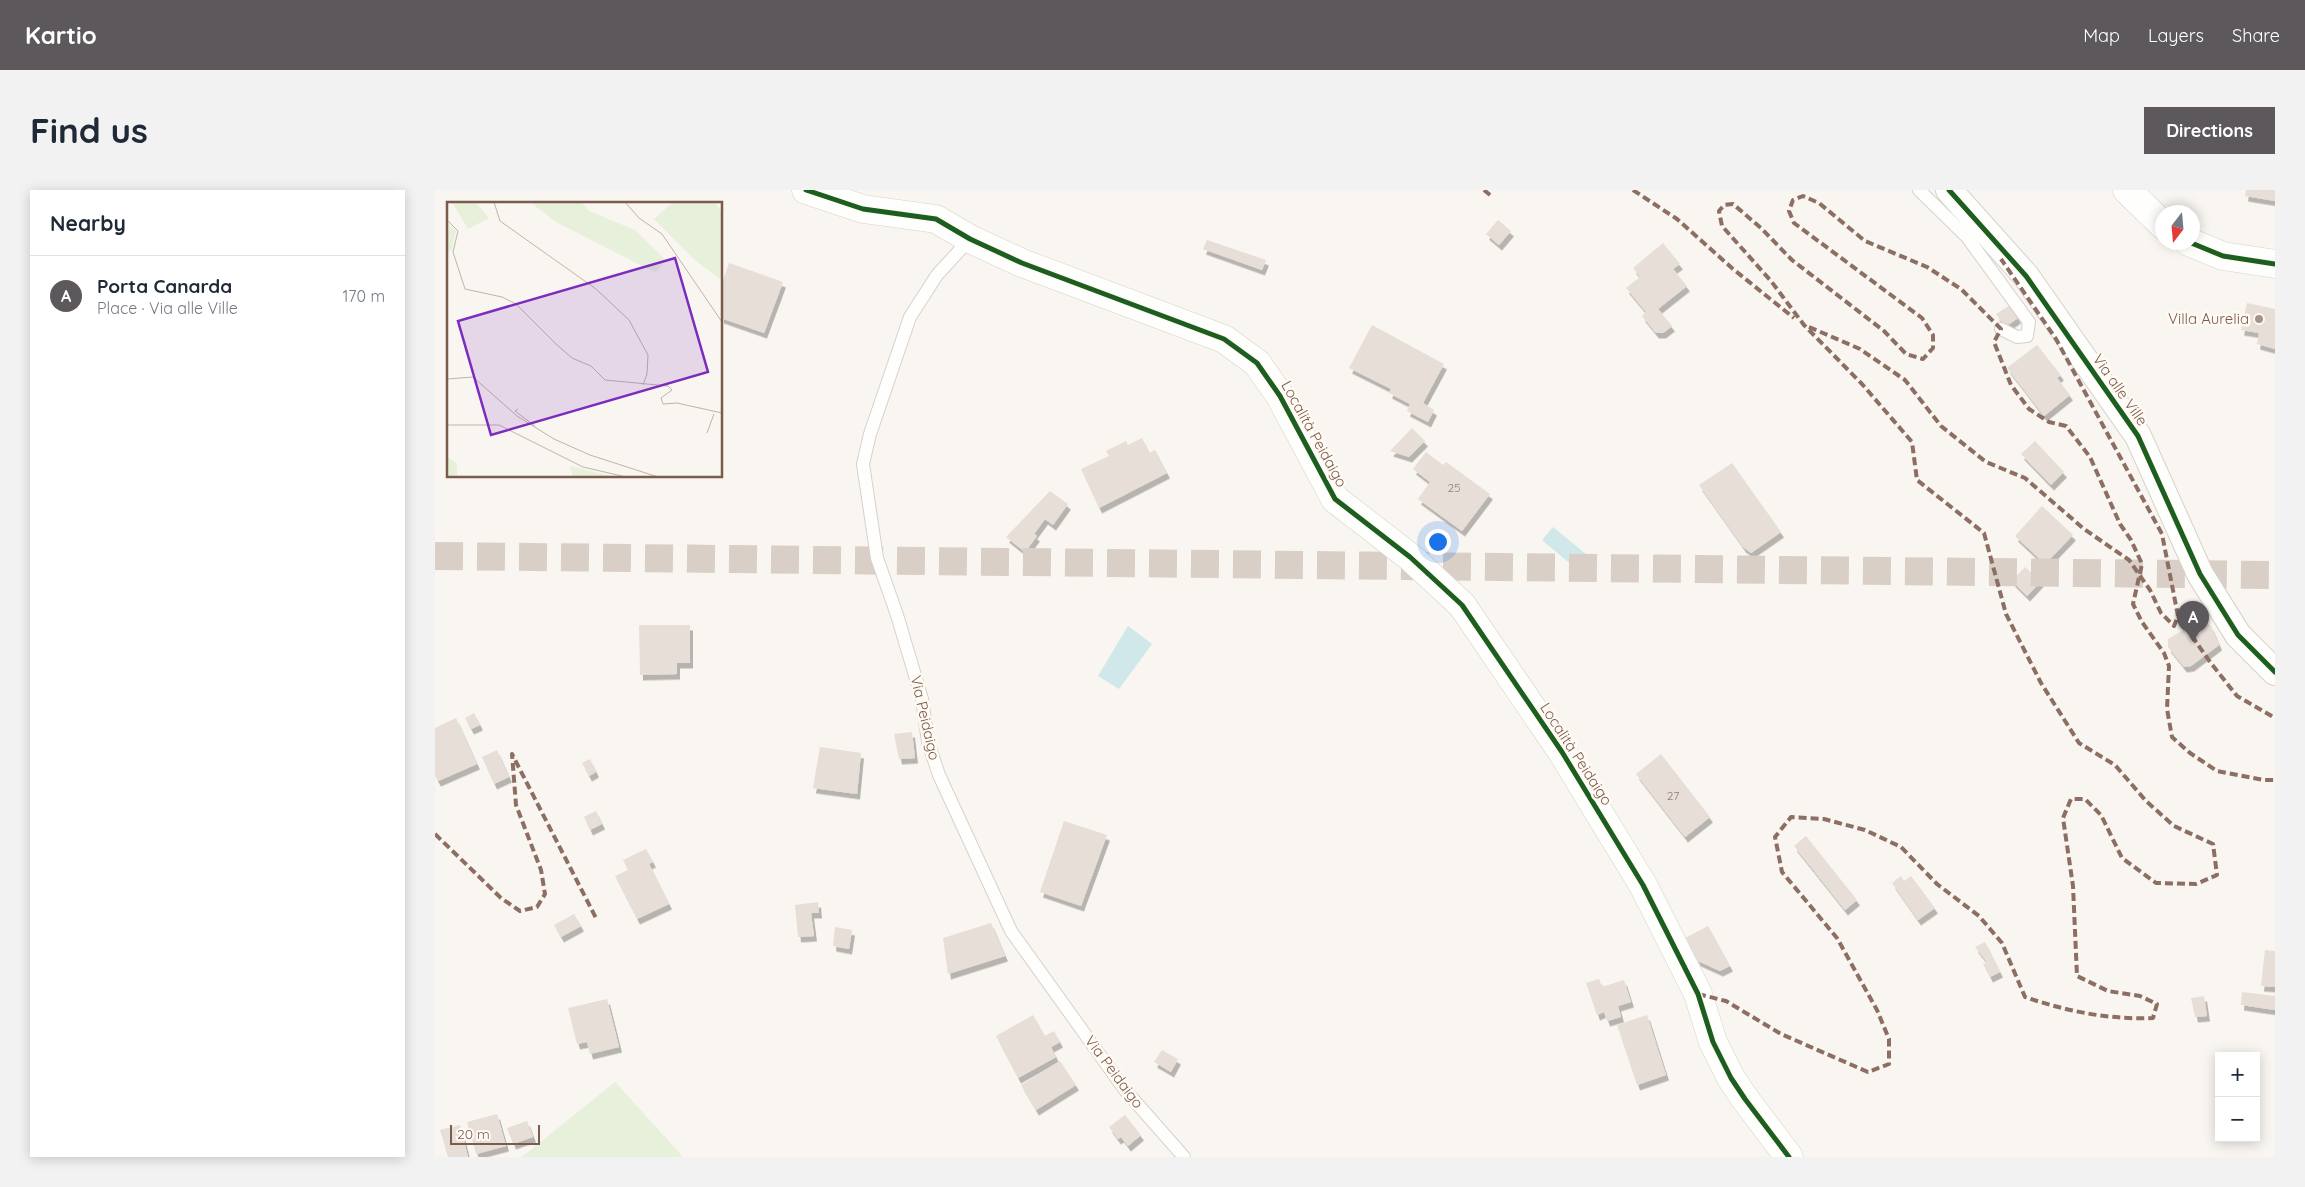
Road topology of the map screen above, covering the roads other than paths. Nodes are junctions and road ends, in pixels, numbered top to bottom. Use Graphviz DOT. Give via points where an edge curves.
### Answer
graph roads {
  1 [pos="806,190"];
  2 [pos="1919,190"];
  3 [pos="1949,190"];
  4 [pos="2127,190"];
  5 [pos="2155,218"];
  6 [pos="970,239"];
  7 [pos="2200,247"];
  8 [pos="2275,264"];
  9 [pos="2001,329"];
  10 [pos="2275,672"];
  11 [pos="1183,1157"];
  12 [pos="1789,1157"];
  1 -- 6 [label="street, Località Peidaigo" via="863,209 937,219"];
  2 -- 9 [label="lane" via="1967,237 2029,322 2027,336 2017,337"];
  3 -- 10 [label="street, Via alle Ville" via="2026,276 2138,436 2200,574 2238,635"];
  4 -- 5 [label="street"];
  6 -- 11 [label="lane, Via Peidaigo" via="937,275 910,317 870,434 863,464 877,558 922,699 928,742 939,775 1011,931 1125,1090"];
  6 -- 12 [label="street, Località Peidaigo" via="1078,286 1224,339 1257,363 1280,396 1335,499 1410,557 1462,605 1556,744 1643,884 1698,994 1713,1042 1731,1078"];
  7 -- 8 [label="street" via="2223,256"];
}
